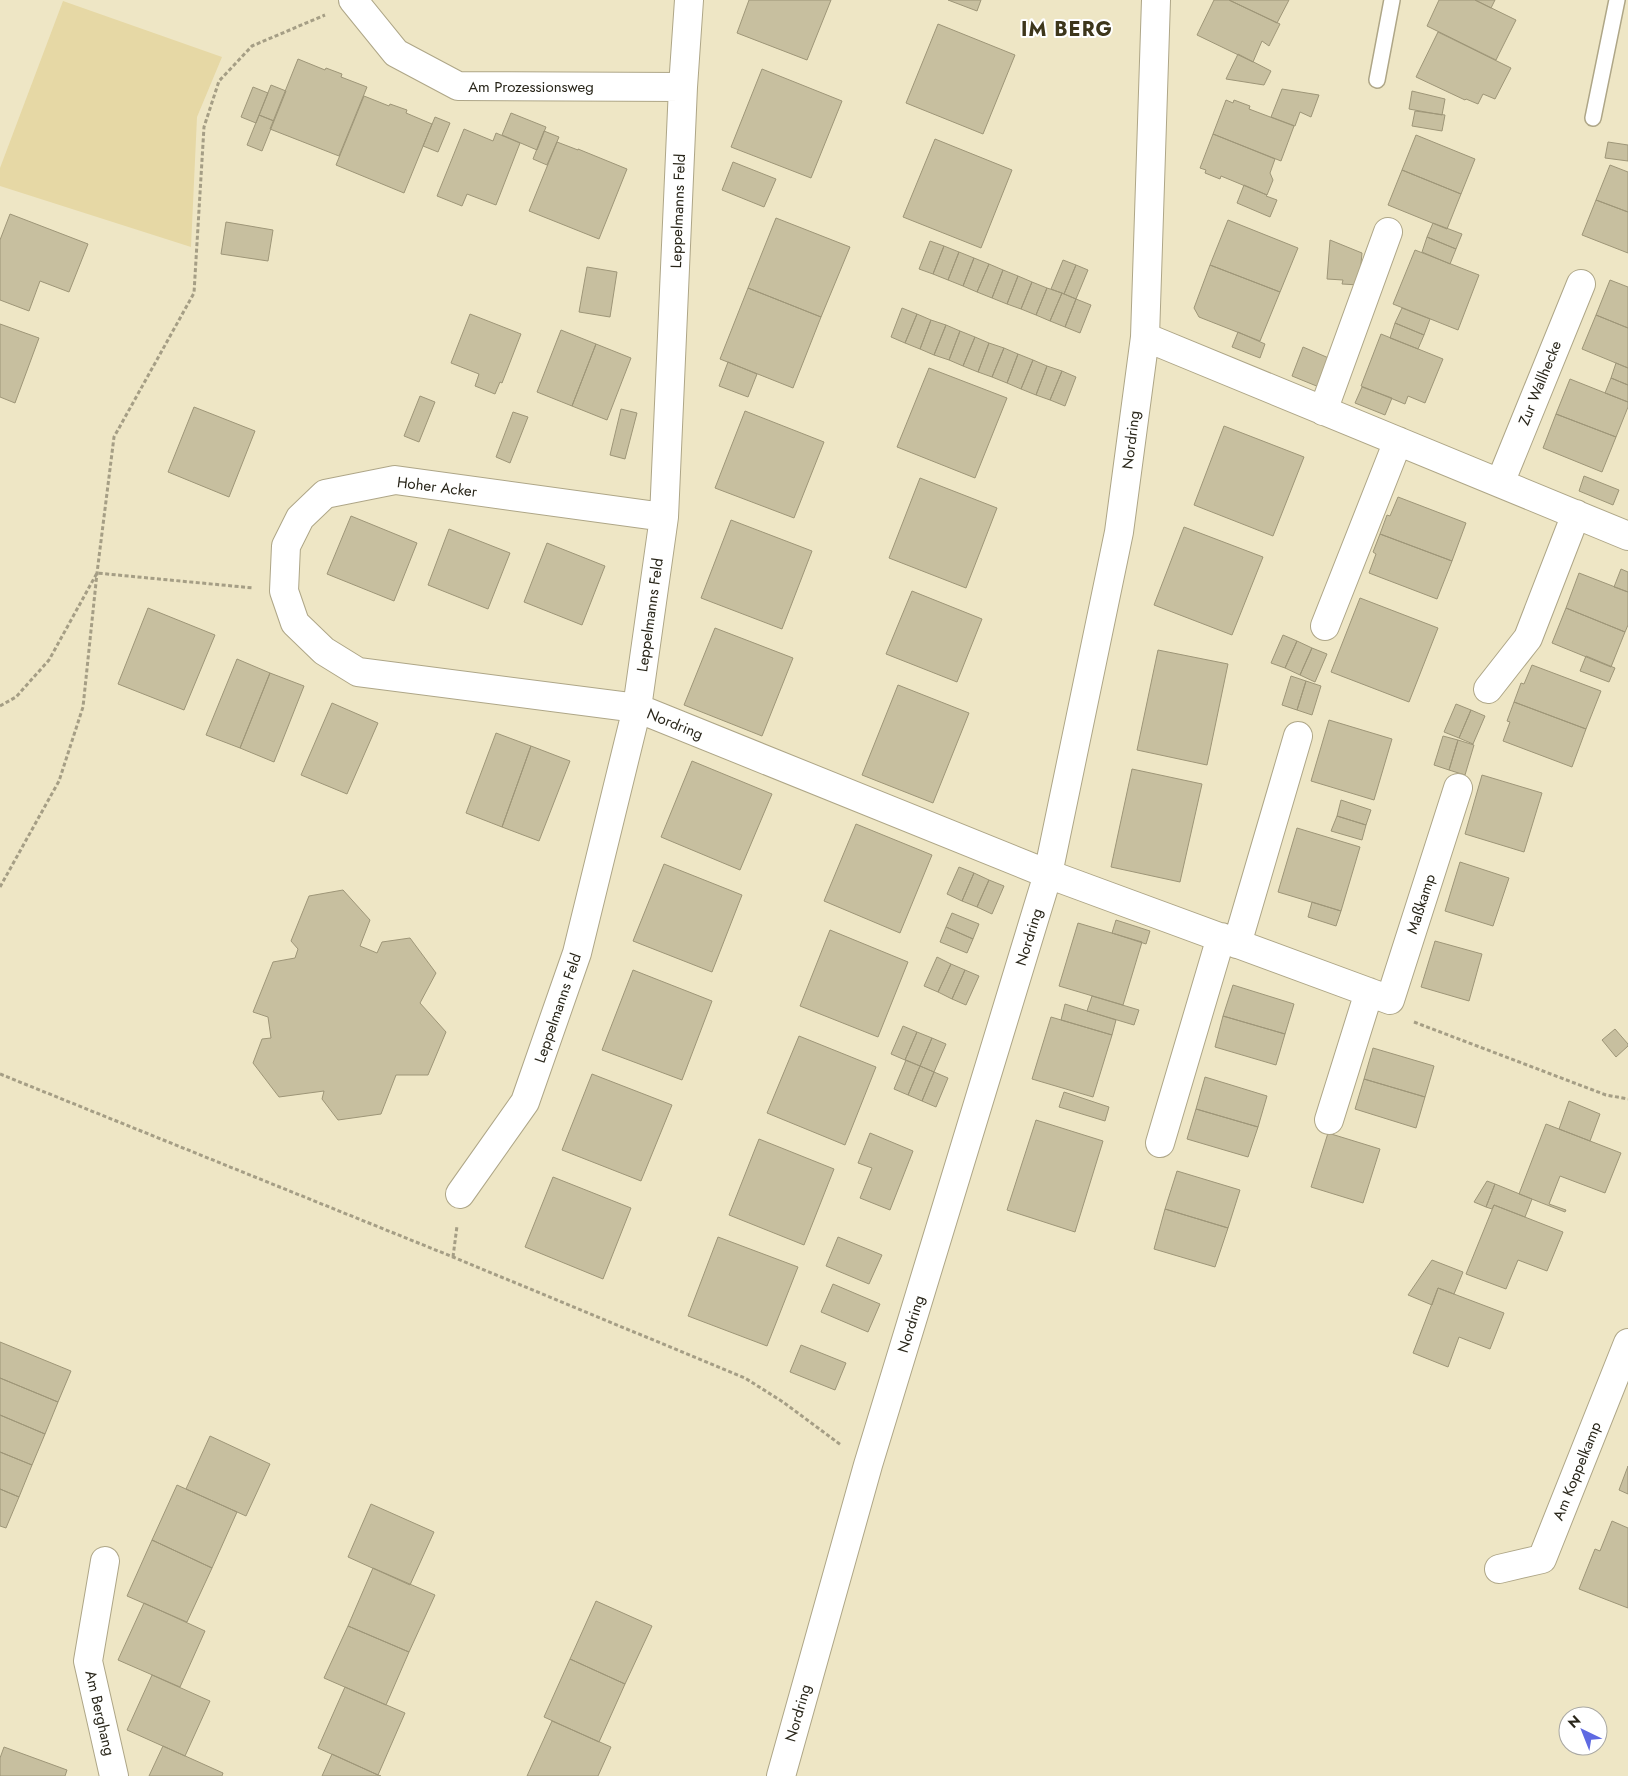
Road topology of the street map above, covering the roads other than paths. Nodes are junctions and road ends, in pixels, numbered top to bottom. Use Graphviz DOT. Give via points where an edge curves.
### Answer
graph roads {
  1 [pos="689,0"];
  2 [pos="1156,0"];
  3 [pos="1392,0"];
  4 [pos="1616,0"];
  5 [pos="353,1"];
  6 [pos="1377,80"];
  7 [pos="683,87"];
  8 [pos="1593,118"];
  9 [pos="1388,232"];
  10 [pos="1581,284"];
  11 [pos="1145,337"];
  12 [pos="1323,411"];
  13 [pos="1398,442"];
  14 [pos="1500,483"];
  15 [pos="1576,514"];
  16 [pos="664,517"];
  17 [pos="1628,536"];
  18 [pos="1325,626"];
  19 [pos="1488,690"];
  20 [pos="637,708"];
  21 [pos="1298,736"];
  22 [pos="1458,788"];
  23 [pos="1048,874"];
  24 [pos="1229,940"];
  25 [pos="1380,996"];
  26 [pos="1329,1120"];
  27 [pos="1160,1143"];
  28 [pos="460,1194"];
  29 [pos="1628,1343"];
  30 [pos="105,1561"];
  31 [pos="1499,1569"];
  32 [pos="114,1776"];
  33 [pos="781,1776"];
  1 -- 7 [label="street, Leppelmanns Feld"];
  2 -- 11 [label="street, Nordring"];
  3 -- 6 [label="lane"];
  4 -- 8 [label="lane"];
  5 -- 7 [label="street, Am Prozessionsweg" via="396,53 458,86"];
  7 -- 16 [label="street, Leppelmanns Feld"];
  9 -- 12 [label="street"];
  10 -- 14 [label="street, Zur Wallhecke"];
  11 -- 12 [label="street"];
  11 -- 23 [label="street, Nordring" via="1119,532"];
  12 -- 13 [label="street"];
  13 -- 14 [label="street"];
  13 -- 18 [label="street"];
  14 -- 15 [label="street"];
  15 -- 17 [label="street"];
  15 -- 19 [label="street" via="1528,638"];
  16 -- 20 [label="street, Leppelmanns Feld"];
  16 -- 20 [label="street, Hoher Acker" via="395,480 326,494 300,518 286,546 284,591 295,623 324,651 358,672"];
  20 -- 23 [label="street, Nordring"];
  20 -- 28 [label="street, Leppelmanns Feld" via="577,953 525,1102"];
  21 -- 24 [label="street"];
  22 -- 25 [label="street, Maßkamp"];
  23 -- 24 [label="street"];
  23 -- 33 [label="street, Nordring" via="868,1465"];
  24 -- 25 [label="street"];
  24 -- 27 [label="street"];
  25 -- 26 [label="street, Maßkamp"];
  29 -- 31 [label="street, Am Koppelkamp" via="1542,1559"];
  30 -- 32 [label="street, Am Berghang" via="88,1661"];
}
